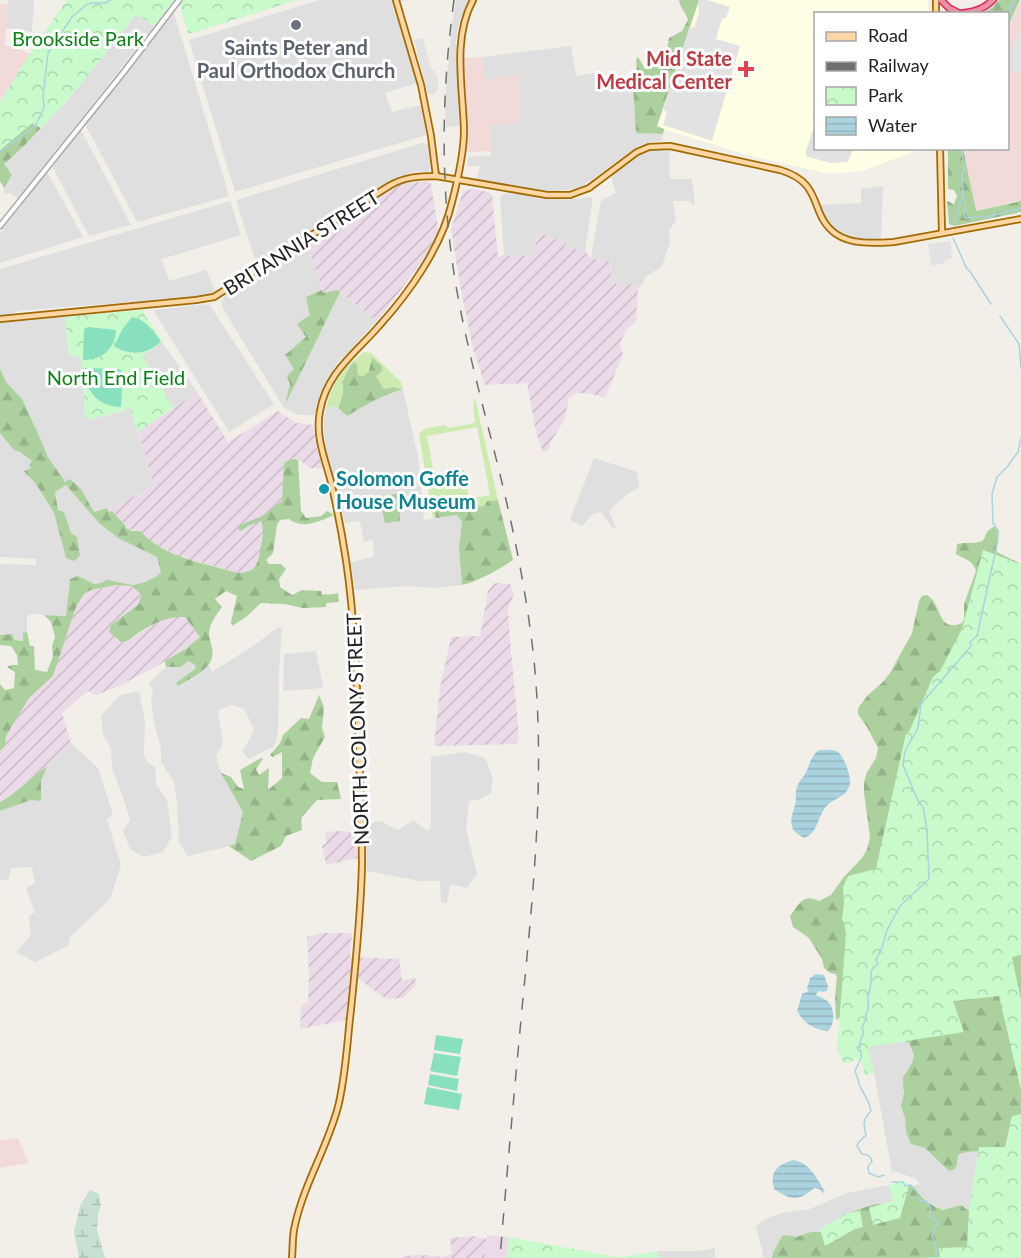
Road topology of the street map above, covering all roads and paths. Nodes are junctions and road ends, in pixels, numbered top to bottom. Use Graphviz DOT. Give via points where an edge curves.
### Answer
graph roads {
  1 [pos="179,0"];
  2 [pos="396,0"];
  3 [pos="473,0"];
  4 [pos="941,0"];
  5 [pos="993,0"];
  6 [pos="958,12"];
  7 [pos="967,12"];
  8 [pos="940,150"];
  9 [pos="436,176"];
  10 [pos="457,180"];
  11 [pos="1021,219"];
  12 [pos="0,226"];
  13 [pos="942,233"];
  14 [pos="0,319"];
  15 [pos="292,1258"];
  1 -- 12 [label="street"];
  2 -- 9 [label="main road" via="421,85"];
  3 -- 10 [label="main road, NORTH COLONY STREET" via="460,40 463,137"];
  4 -- 6 [label="highway"];
  5 -- 7 [label="highway" via="979,10"];
  8 -- 13 [label="main road"];
  9 -- 10 [label="main road, BRITANNIA STREET"];
  9 -- 14 [label="main road, BRITANNIA STREET" via="409,177 396,182 214,297"];
  10 -- 13 [label="main road, BRITANNIA STREET" via="547,195 570,195 589,188 643,149 670,146 800,178 827,225 848,239 885,242"];
  10 -- 15 [label="main road, NORTH COLONY STREET" via="451,208 428,260 394,308 336,372 320,411 320,444 343,538 352,613 362,874 341,1093 294,1227"];
  11 -- 13 [label="main road, BRITANNIA STREET"];
}
